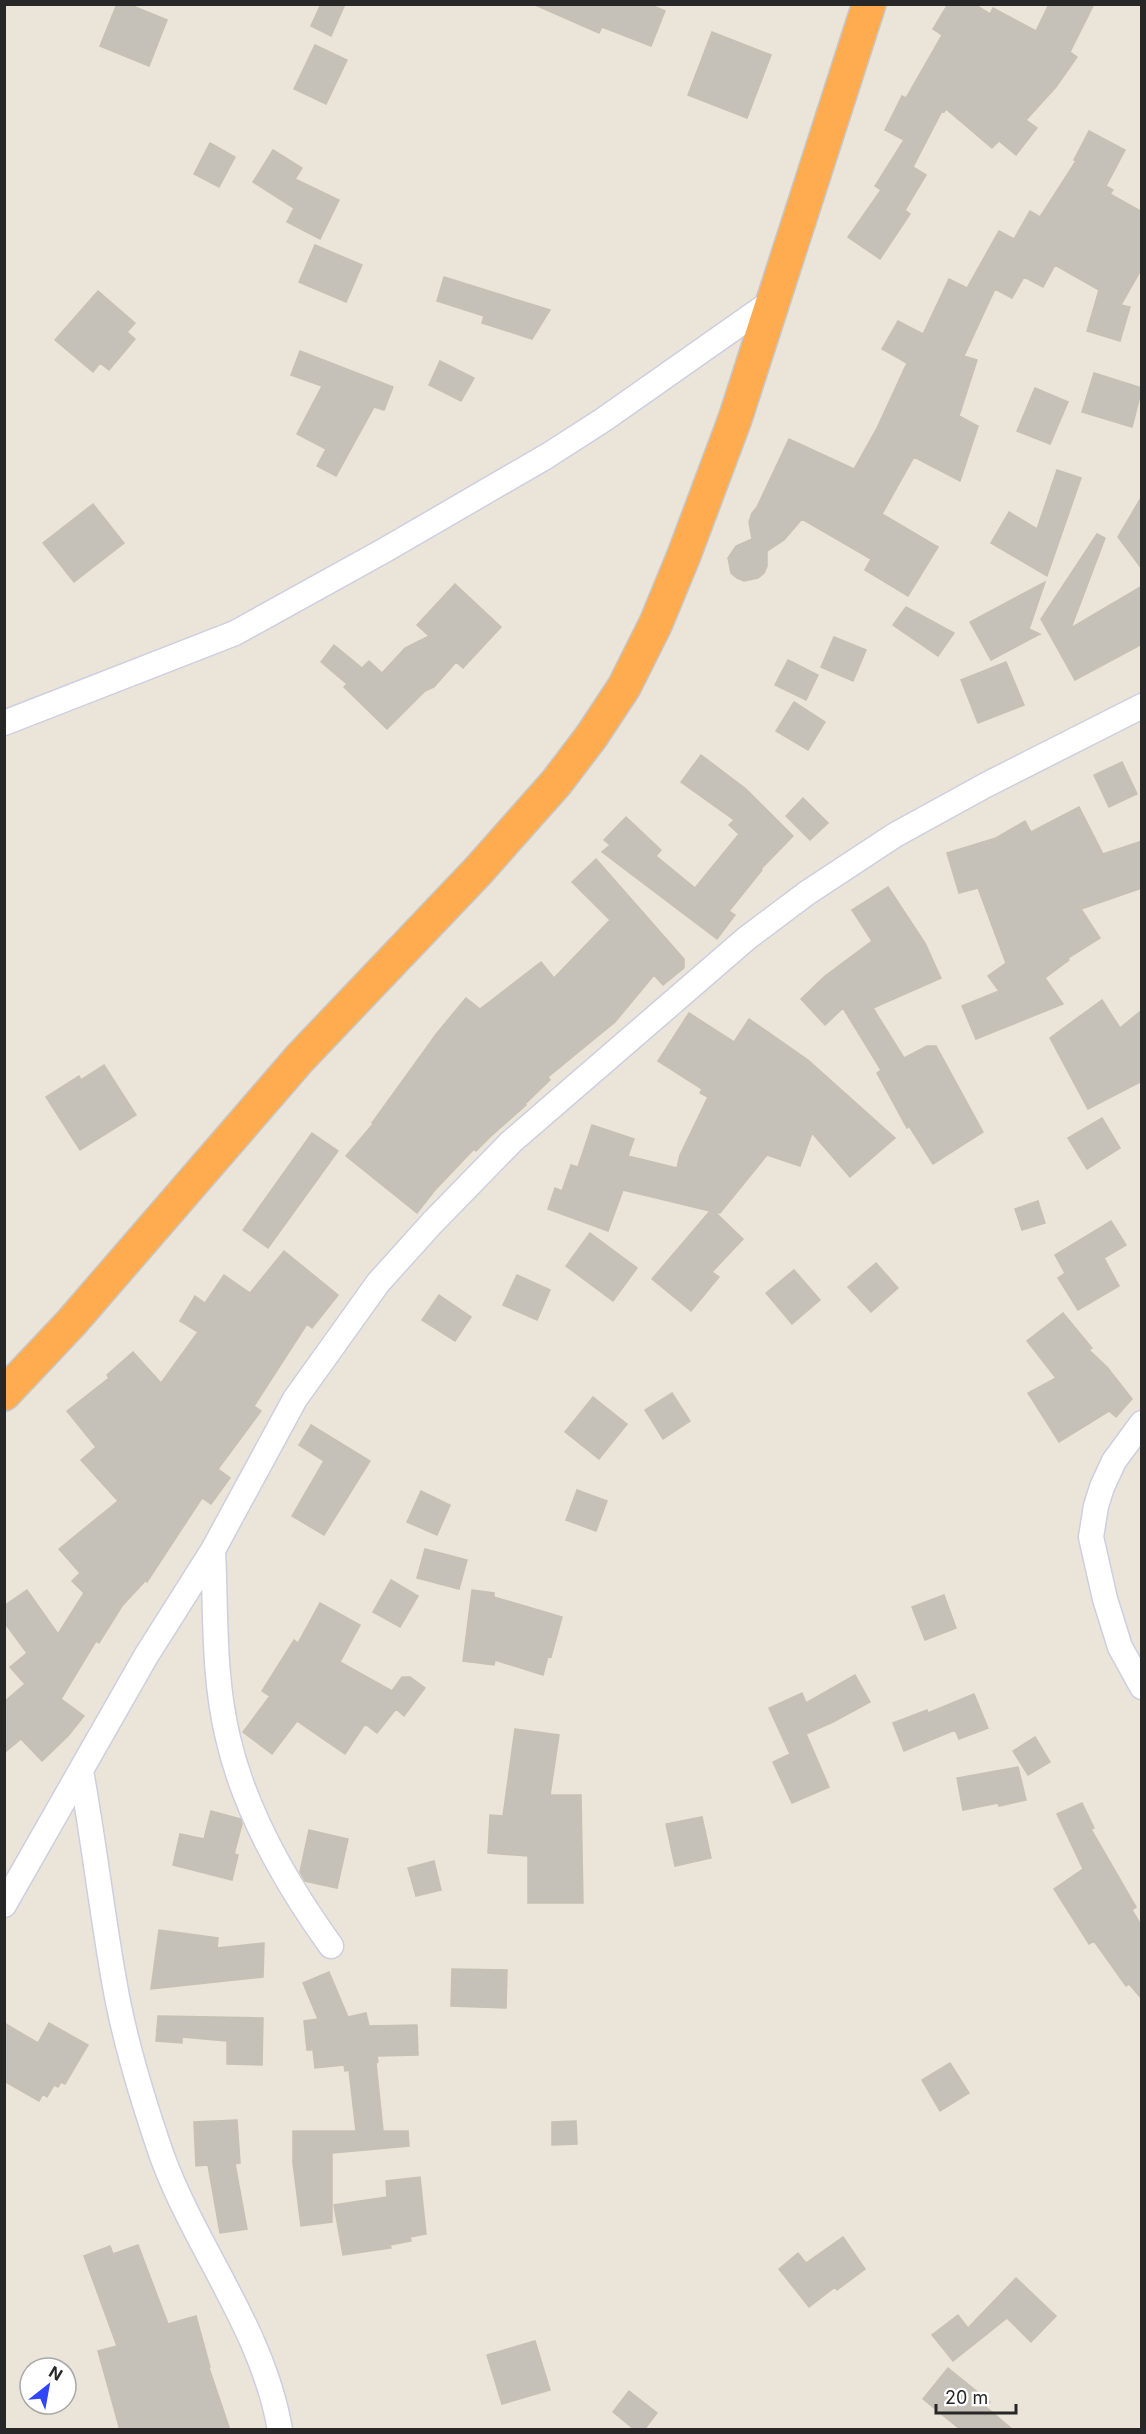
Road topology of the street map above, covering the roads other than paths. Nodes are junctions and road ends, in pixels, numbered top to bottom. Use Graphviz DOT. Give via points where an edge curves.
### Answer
graph roads {
  1 [pos="869,4"];
  2 [pos="771,302"];
  3 [pos="1142,706"];
  4 [pos="4,723"];
  5 [pos="4,1394"];
  6 [pos="1142,1423"];
  7 [pos="213,1550"];
  8 [pos="1142,1687"];
  9 [pos="81,1771"];
  10 [pos="4,1905"];
  11 [pos="331,1946"];
  12 [pos="280,2430"];
  1 -- 2 [label="highway"];
  2 -- 4 [label="street" via="547,456 244,628"];
  2 -- 5 [label="highway" via="735,419 656,623 624,687 591,737 494,854 300,1058 71,1323"];
  3 -- 7 [label="street" via="986,785 895,836 807,893 747,938 511,1142 378,1283 329,1349 295,1399"];
  6 -- 8 [label="street" via="1114,1461 1102,1487 1091,1537 1120,1647"];
  7 -- 9 [label="street" via="146,1656"];
  7 -- 11 [label="street" via="219,1681 228,1737 269,1848 300,1903"];
  9 -- 10 [label="street"];
  9 -- 12 [label="street" via="115,1987 131,2058 172,2181 247,2328 270,2386"];
}
